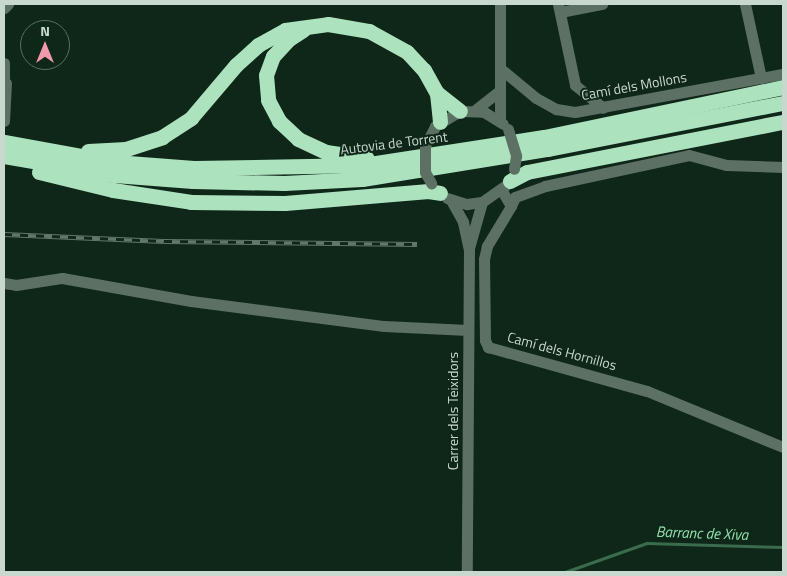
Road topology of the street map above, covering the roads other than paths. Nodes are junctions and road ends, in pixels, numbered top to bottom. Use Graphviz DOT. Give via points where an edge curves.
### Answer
graph roads {
  1 [pos="8,4"];
  2 [pos="500,4"];
  3 [pos="602,4"];
  4 [pos="745,4"];
  5 [pos="4,8"];
  6 [pos="559,8"];
  7 [pos="310,26"];
  8 [pos="4,63"];
  9 [pos="502,69"];
  10 [pos="783,74"];
  11 [pos="761,78"];
  12 [pos="5,83"];
  13 [pos="783,87"];
  14 [pos="437,92"];
  15 [pos="498,92"];
  16 [pos="783,103"];
  17 [pos="680,107"];
  18 [pos="603,108"];
  19 [pos="467,111"];
  20 [pos="4,118"];
  21 [pos="500,120"];
  22 [pos="440,122"];
  23 [pos="783,122"];
  24 [pos="4,132"];
  25 [pos="4,142"];
  26 [pos="4,156"];
  27 [pos="4,164"];
  28 [pos="783,167"];
  29 [pos="509,180"];
  30 [pos="441,192"];
  31 [pos="482,202"];
  32 [pos="511,206"];
  33 [pos="469,250"];
  34 [pos="4,282"];
  35 [pos="468,330"];
  36 [pos="783,447"];
  37 [pos="467,572"];
  1 -- 5 [label="street"];
  2 -- 9 [label="street"];
  3 -- 6 [label="street"];
  4 -- 11 [label="street"];
  6 -- 18 [label="street" via="575,85"];
  7 -- 14 [label="highway" via="344,25 383,37 415,60"];
  7 -- 17 [label="highway" via="289,39 273,56 266,75 268,100 279,121 298,139 326,152 363,158 437,149"];
  7 -- 24 [label="highway" via="285,30 258,45 191,118 162,138 126,149 89,151"];
  8 -- 12 [label="street"];
  9 -- 15 [label="street"];
  9 -- 18 [label="street, Camí dels Mollons" via="536,98 556,109 575,112"];
  10 -- 11 [label="street, Camí dels Mollons"];
  11 -- 18 [label="street, Camí dels Mollons"];
  12 -- 20 [label="street"];
  13 -- 17 [label="highway, Autovia de Torrent"];
  14 -- 19 [label="highway"];
  14 -- 22 [label="highway"];
  15 -- 19 [label="street"];
  15 -- 21 [label="street"];
  16 -- 26 [label="highway" via="548,149 362,179 284,183 193,181 114,175"];
  17 -- 25 [label="highway, Autovia de Torrent" via="525,140 363,166 194,168 115,162"];
  19 -- 21 [label="street"];
  19 -- 22 [label="street"];
  21 -- 29 [label="street, bridge" via="508,129 516,156"];
  22 -- 30 [label="street, bridge" via="425,146 425,172"];
  23 -- 29 [label="highway" via="527,172"];
  27 -- 30 [label="highway" via="113,190 191,202 285,203"];
  28 -- 32 [label="street" via="727,165 690,155 545,186 515,198"];
  29 -- 31 [label="street"];
  29 -- 32 [label="street"];
  30 -- 31 [label="street" via="467,204"];
  30 -- 33 [label="street, Carrer dels Teixidors" via="463,222"];
  31 -- 33 [label="street, Carrer dels Teixidors"];
  32 -- 36 [label="street, Camí dels Hornillos" via="487,246 484,259 485,340 488,347 647,391"];
  33 -- 35 [label="street, Carrer dels Teixidors"];
  34 -- 35 [label="street" via="16,285 62,278 147,294 365,324"];
  35 -- 37 [label="street, Carrer dels Teixidors"];
}
